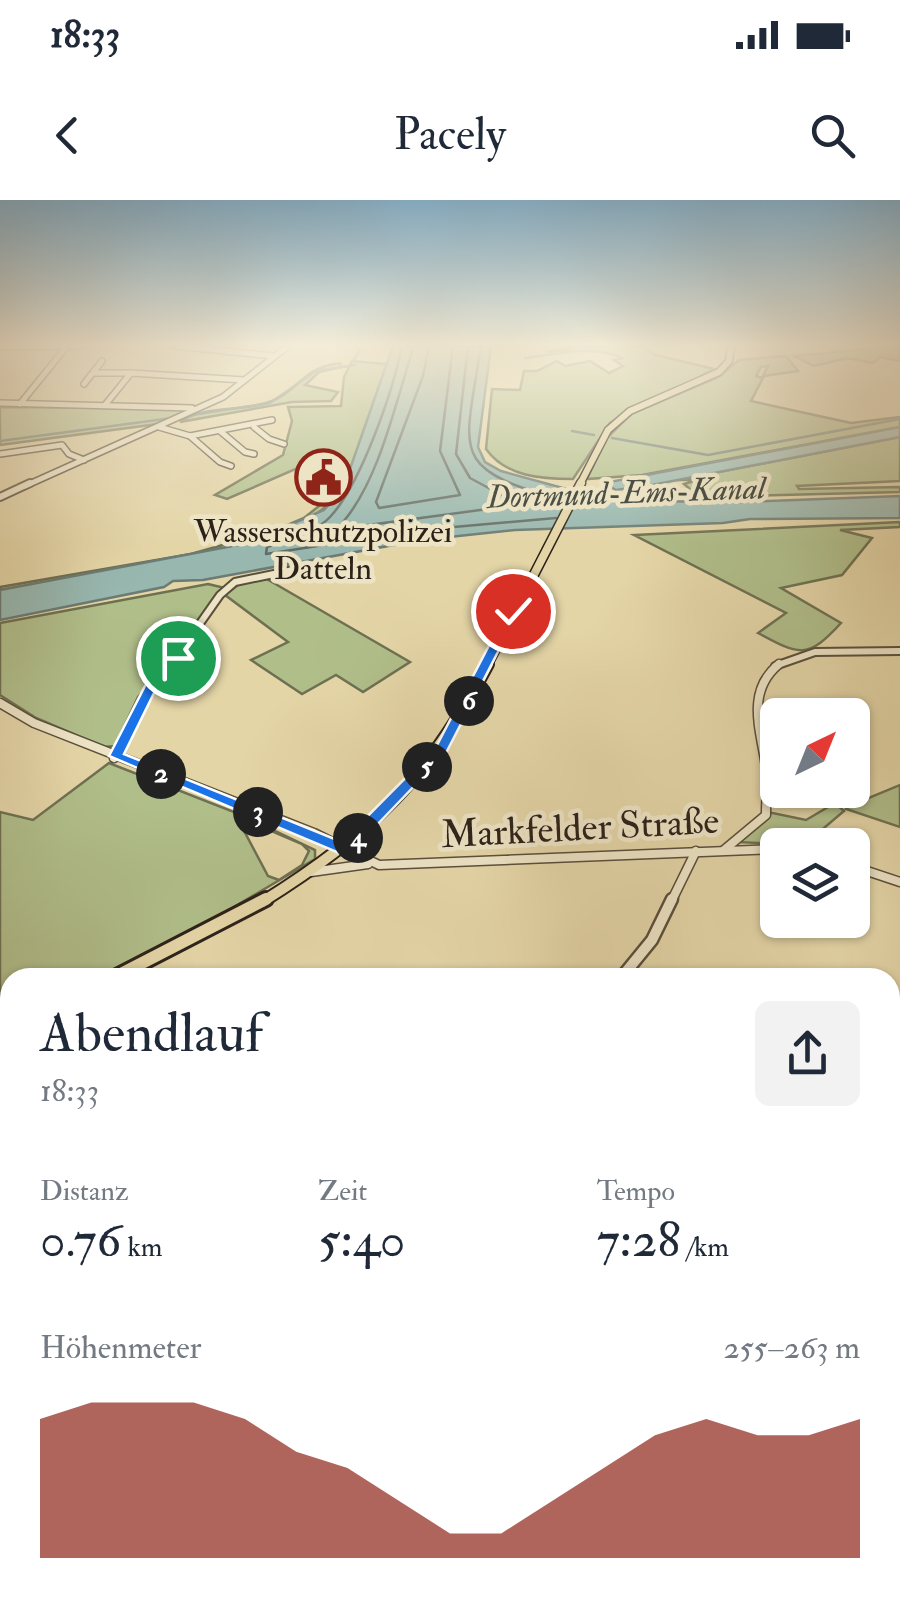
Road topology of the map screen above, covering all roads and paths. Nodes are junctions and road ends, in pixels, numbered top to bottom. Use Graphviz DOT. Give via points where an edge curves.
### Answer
graph roads {
  1 [pos="187,412"];
  2 [pos="632,412"];
  3 [pos="272,420"];
  4 [pos="158,427"];
  5 [pos="254,427"];
  6 [pos="220,431"];
  7 [pos="190,436"];
  8 [pos="284,444"];
  9 [pos="0,454"];
  10 [pos="254,454"];
  11 [pos="84,460"];
  12 [pos="231,466"];
  13 [pos="0,488"];
  14 [pos="11,492"];
  15 [pos="0,497"];
  16 [pos="302,568"];
  17 [pos="900,652"];
  18 [pos="0,703"];
  19 [pos="114,758"];
  20 [pos="344,849"];
  21 [pos="760,849"];
  22 [pos="724,850"];
  23 [pos="696,852"];
  24 [pos="379,865"];
  25 [pos="311,872"];
  26 [pos="870,872"];
  27 [pos="900,882"];
  28 [pos="133,968"];
  29 [pos="629,968"];
  1 -- 4 [label="street"];
  2 -- 20 [label="main road" via="608,430 589,462 442,750"];
  3 -- 5 [label="street"];
  4 -- 7 [label="street"];
  4 -- 11 [label="street"];
  5 -- 6 [label="street"];
  5 -- 8 [label="street"];
  6 -- 7 [label="street"];
  6 -- 10 [label="street"];
  7 -- 12 [label="street"];
  9 -- 11 [label="street" via="62,445"];
  11 -- 14 [label="street"];
  13 -- 14 [label="street"];
  14 -- 15 [label="street"];
  16 -- 19 [label="street" via="236,582 220,596 151,686"];
  17 -- 22 [label="street" via="798,653 782,661 756,702 768,778 766,815"];
  18 -- 19 [label="street, Markfelder Straße"];
  19 -- 20 [label="street, Markfelder Straße"];
  20 -- 24 [label="street, Markfelder Straße"];
  20 -- 25 [label="main road"];
  21 -- 22 [label="street, Markfelder Straße"];
  22 -- 23 [label="street, Markfelder Straße"];
  23 -- 24 [label="street, Markfelder Straße"];
  23 -- 29 [label="street" via="652,940"];
  24 -- 25 [label="street"];
  25 -- 28 [label="main road"];
  26 -- 27 [label="street"];
}
